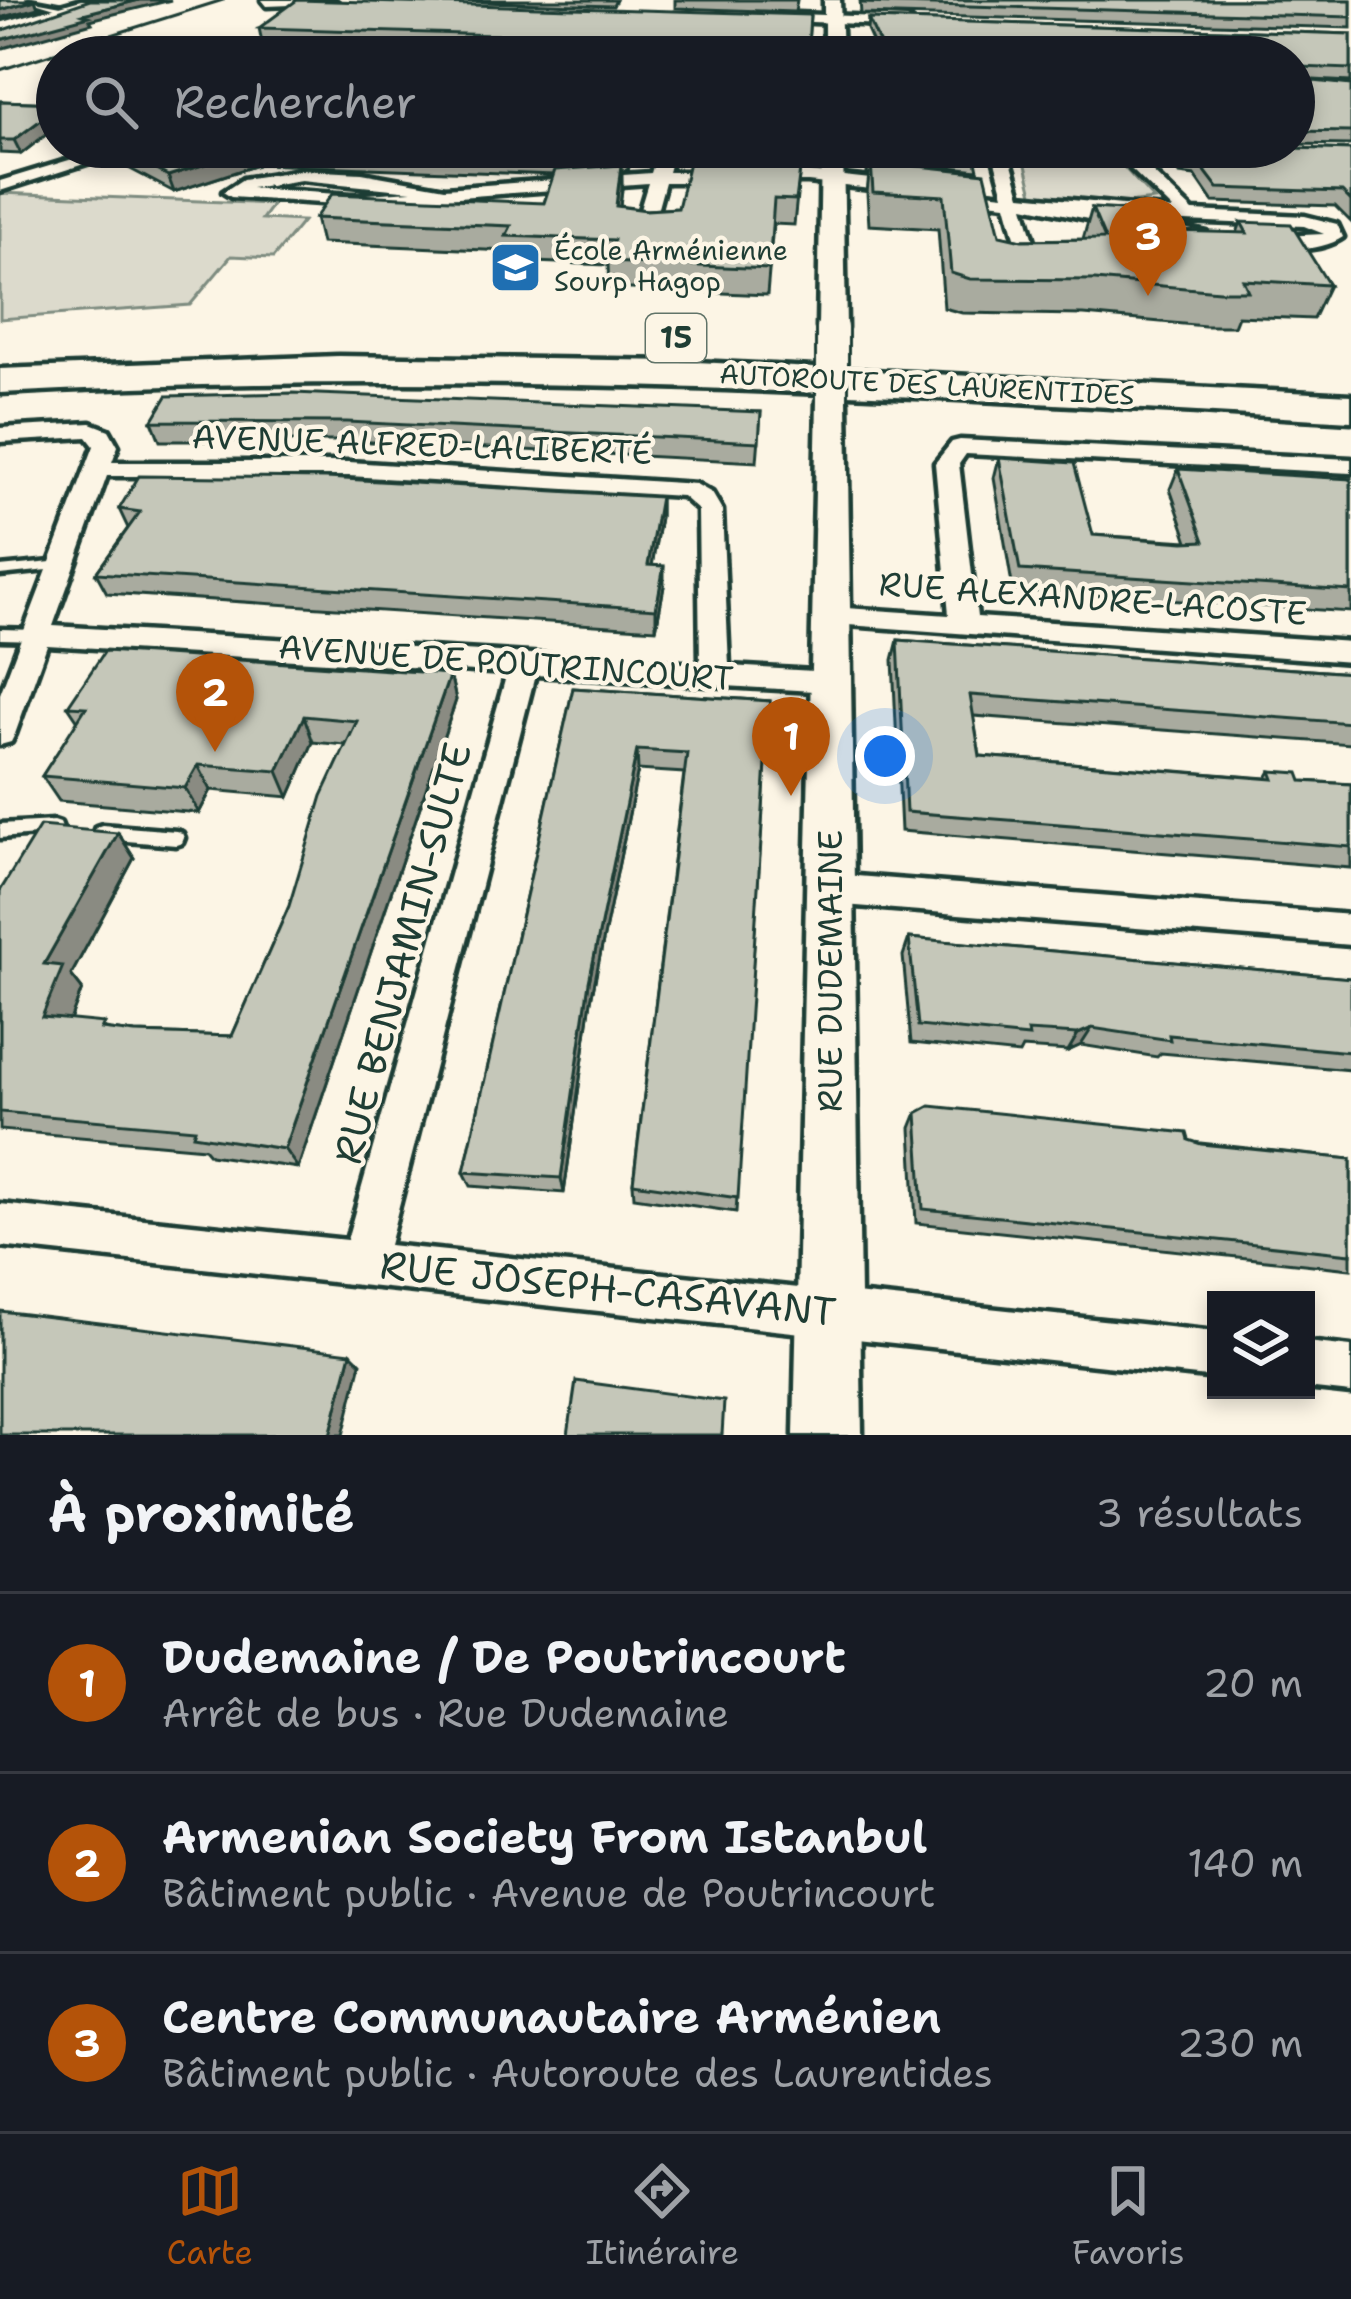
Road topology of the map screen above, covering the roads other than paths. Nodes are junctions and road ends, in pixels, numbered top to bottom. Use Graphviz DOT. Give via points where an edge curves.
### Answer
graph roads {
  1 [pos="35,0"];
  2 [pos="102,0"];
  3 [pos="267,2"];
  4 [pos="340,4"];
  5 [pos="71,9"];
  6 [pos="832,10"];
  7 [pos="753,17"];
  8 [pos="916,22"];
  9 [pos="0,29"];
  10 [pos="36,163"];
  11 [pos="22,167"];
  12 [pos="61,168"];
  13 [pos="661,168"];
  14 [pos="832,168"];
  15 [pos="1005,168"];
  16 [pos="1139,168"];
  17 [pos="0,170"];
  18 [pos="48,172"];
  19 [pos="658,177"];
  20 [pos="832,179"];
  21 [pos="0,185"];
  22 [pos="440,190"];
  23 [pos="1013,198"];
  24 [pos="1186,214"];
  25 [pos="644,226"];
  26 [pos="1252,241"];
  27 [pos="1026,244"];
  28 [pos="0,348"];
  29 [pos="1351,372"];
  30 [pos="0,381"];
  31 [pos="1351,408"];
  32 [pos="0,435"];
  33 [pos="1351,466"];
  34 [pos="100,469"];
  35 [pos="62,566"];
  36 [pos="0,572"];
  37 [pos="830,616"];
  38 [pos="964,624"];
  39 [pos="0,634"];
  40 [pos="37,635"];
  41 [pos="1351,652"];
  42 [pos="524,663"];
  43 [pos="715,675"];
  44 [pos="831,682"];
  45 [pos="0,734"];
  46 [pos="65,829"];
  47 [pos="88,831"];
  48 [pos="0,832"];
  49 [pos="176,838"];
  50 [pos="831,889"];
  51 [pos="1351,930"];
  52 [pos="0,1225"];
  53 [pos="362,1264"];
  54 [pos="829,1309"];
  55 [pos="1207,1353"];
  56 [pos="1315,1366"];
  57 [pos="1351,1370"];
  58 [pos="828,1435"];
  1 -- 5 [label="street"];
  2 -- 5 [label="main road"];
  3 -- 4 [label="street"];
  5 -- 9 [label="main road"];
  6 -- 7 [label="street"];
  6 -- 8 [label="street"];
  10 -- 11 [label="street"];
  11 -- 17 [label="street"];
  11 -- 18 [label="street"];
  12 -- 18 [label="street"];
  13 -- 19 [label="street"];
  14 -- 20 [label="street, RUE DUDEMAINE"];
  15 -- 23 [label="street"];
  16 -- 24 [label="street"];
  18 -- 21 [label="street"];
  19 -- 20 [label="street"];
  19 -- 22 [label="street"];
  19 -- 25 [label="street"];
  20 -- 23 [label="street"];
  20 -- 37 [label="street, RUE DUDEMAINE, bridge"];
  22 -- 22 [label="street" via="298,176 231,192 351,200"];
  23 -- 24 [label="street"];
  23 -- 24 [label="street" via="1220,239"];
  23 -- 27 [label="street"];
  24 -- 26 [label="street" via="1319,224 1334,237"];
  28 -- 29 [label="highway, AUTOROUTE DES LAURENTIDES / 15" via="316,333 553,334"];
  30 -- 31 [label="highway, AUTOROUTE DES LAURENTIDES / 15" via="513,367"];
  32 -- 34 [label="street" via="101,434"];
  33 -- 38 [label="street" via="960,447 947,463"];
  34 -- 35 [label="street"];
  34 -- 43 [label="street, AVENUE ALFRED-LALIBERTÉ" via="349,469 694,491 710,512"];
  35 -- 36 [label="lane"];
  35 -- 40 [label="street"];
  37 -- 38 [label="street, RUE ALEXANDRE-LACOSTE"];
  37 -- 44 [label="street, RUE DUDEMAINE"];
  38 -- 41 [label="street, RUE ALEXANDRE-LACOSTE"];
  39 -- 40 [label="lane"];
  40 -- 42 [label="street, AVENUE DE POUTRINCOURT"];
  40 -- 45 [label="street"];
  42 -- 43 [label="street, AVENUE DE POUTRINCOURT"];
  42 -- 53 [label="street, RUE BENJAMIN-SULTE"];
  43 -- 44 [label="street, AVENUE DE POUTRINCOURT"];
  44 -- 50 [label="street, RUE DUDEMAINE"];
  46 -- 48 [label="lane"];
  47 -- 49 [label="lane"];
  50 -- 51 [label="street"];
  50 -- 54 [label="street, RUE DUDEMAINE"];
  52 -- 53 [label="street, RUE JOSEPH-CASAVANT"];
  53 -- 54 [label="street, RUE JOSEPH-CASAVANT"];
  54 -- 55 [label="street, RUE JOSEPH-CASAVANT"];
  54 -- 58 [label="street, RUE DUDEMAINE"];
  56 -- 57 [label="street"];
}
